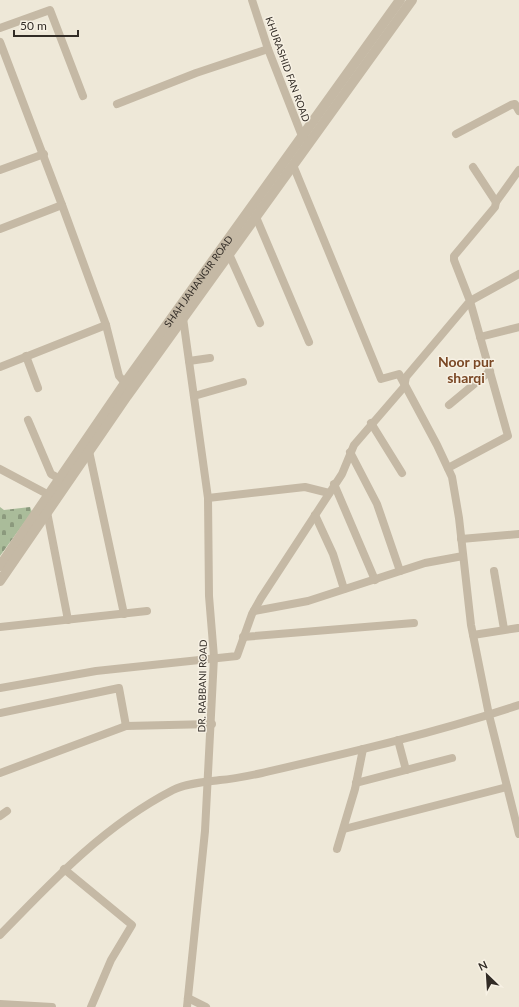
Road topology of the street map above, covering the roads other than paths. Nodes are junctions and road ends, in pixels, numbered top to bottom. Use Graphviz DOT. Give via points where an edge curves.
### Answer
graph roads {
  1 [pos="252,0"];
  2 [pos="400,0"];
  3 [pos="412,0"];
  4 [pos="0,28"];
  5 [pos="0,42"];
  6 [pos="268,49"];
  7 [pos="83,96"];
  8 [pos="117,104"];
  9 [pos="519,111"];
  10 [pos="456,134"];
  11 [pos="306,139"];
  12 [pos="44,154"];
  13 [pos="293,165"];
  14 [pos="473,167"];
  15 [pos="0,170"];
  16 [pos="519,170"];
  17 [pos="496,202"];
  18 [pos="62,205"];
  19 [pos="256,217"];
  20 [pos="0,229"];
  21 [pos="229,254"];
  22 [pos="519,274"];
  23 [pos="470,302"];
  24 [pos="183,318"];
  25 [pos="260,323"];
  26 [pos="106,325"];
  27 [pos="519,327"];
  28 [pos="480,337"];
  29 [pos="308,342"];
  30 [pos="26,356"];
  31 [pos="210,358"];
  32 [pos="189,361"];
  33 [pos="0,367"];
  34 [pos="490,371"];
  35 [pos="125,382"];
  36 [pos="243,382"];
  37 [pos="404,387"];
  38 [pos="38,388"];
  39 [pos="194,396"];
  40 [pos="449,405"];
  41 [pos="28,420"];
  42 [pos="372,423"];
  43 [pos="89,451"];
  44 [pos="350,452"];
  45 [pos="448,468"];
  46 [pos="0,469"];
  47 [pos="402,473"];
  48 [pos="60,479"];
  49 [pos="334,484"];
  50 [pos="329,493"];
  51 [pos="49,495"];
  52 [pos="208,498"];
  53 [pos="47,512"];
  54 [pos="315,515"];
  55 [pos="519,534"];
  56 [pos="461,539"];
  57 [pos="463,556"];
  58 [pos="0,566"];
  59 [pos="400,571"];
  60 [pos="494,571"];
  61 [pos="375,580"];
  62 [pos="0,581"];
  63 [pos="344,589"];
  64 [pos="148,611"];
  65 [pos="254,611"];
  66 [pos="124,614"];
  67 [pos="68,620"];
  68 [pos="414,623"];
  69 [pos="0,627"];
  70 [pos="518,628"];
  71 [pos="504,629"];
  72 [pos="473,635"];
  73 [pos="243,637"];
  74 [pos="214,657"];
  75 [pos="0,688"];
  76 [pos="519,705"];
  77 [pos="0,713"];
  78 [pos="489,715"];
  79 [pos="212,724"];
  80 [pos="126,726"];
  81 [pos="398,740"];
  82 [pos="362,749"];
  83 [pos="452,758"];
  84 [pos="406,770"];
  85 [pos="0,774"];
  86 [pos="208,780"];
  87 [pos="356,783"];
  88 [pos="507,787"];
  89 [pos="7,811"];
  90 [pos="0,816"];
  91 [pos="344,829"];
  92 [pos="519,834"];
  93 [pos="337,849"];
  94 [pos="64,869"];
  95 [pos="0,935"];
  96 [pos="188,998"];
  97 [pos="0,1004"];
  98 [pos="52,1007"];
  99 [pos="91,1007"];
  100 [pos="187,1007"];
  101 [pos="206,1007"];
  1 -- 6 [label="street, KHURASHID FAN ROAD"];
  2 -- 11 [label="street, SHAH JAHANGIR ROAD"];
  3 -- 11 [label="street"];
  4 -- 7 [label="street" via="50,10"];
  5 -- 12 [label="street"];
  6 -- 8 [label="street" via="196,73"];
  6 -- 11 [label="street, KHURASHID FAN ROAD"];
  9 -- 10 [label="street" via="515,104 512,105"];
  11 -- 13 [label="street, SHAH JAHANGIR ROAD"];
  11 -- 35 [label="street, SHAH JAHANGIR ROAD"];
  12 -- 15 [label="street"];
  12 -- 18 [label="street"];
  13 -- 19 [label="street, SHAH JAHANGIR ROAD"];
  13 -- 37 [label="street" via="381,379 398,373"];
  14 -- 17 [label="street"];
  16 -- 17 [label="street"];
  17 -- 23 [label="street" via="495,207 454,256"];
  18 -- 20 [label="street"];
  18 -- 26 [label="street"];
  19 -- 21 [label="street, SHAH JAHANGIR ROAD"];
  19 -- 29 [label="street"];
  21 -- 24 [label="street, SHAH JAHANGIR ROAD"];
  21 -- 25 [label="street"];
  22 -- 23 [label="street"];
  23 -- 28 [label="street"];
  23 -- 37 [label="street" via="406,377"];
  24 -- 32 [label="street, DR. RABBANI ROAD"];
  24 -- 43 [label="street, SHAH JAHANGIR ROAD"];
  26 -- 30 [label="street"];
  26 -- 35 [label="street" via="119,376"];
  27 -- 28 [label="street"];
  28 -- 34 [label="street"];
  30 -- 33 [label="street"];
  30 -- 38 [label="street"];
  31 -- 32 [label="street"];
  32 -- 39 [label="street, DR. RABBANI ROAD"];
  34 -- 40 [label="street"];
  34 -- 45 [label="street" via="508,436"];
  35 -- 48 [label="street, SHAH JAHANGIR ROAD"];
  36 -- 39 [label="street"];
  37 -- 42 [label="street"];
  37 -- 45 [label="street"];
  39 -- 52 [label="street, DR. RABBANI ROAD"];
  41 -- 48 [label="street" via="51,474"];
  42 -- 44 [label="street"];
  42 -- 47 [label="street"];
  43 -- 53 [label="street, SHAH JAHANGIR ROAD"];
  43 -- 66 [label="street"];
  44 -- 49 [label="street" via="342,474"];
  44 -- 59 [label="street" via="377,504"];
  45 -- 56 [label="street" via="453,484"];
  46 -- 51 [label="street"];
  48 -- 51 [label="street, SHAH JAHANGIR ROAD"];
  49 -- 50 [label="street"];
  49 -- 61 [label="street"];
  50 -- 52 [label="street" via="305,487"];
  50 -- 54 [label="street"];
  51 -- 58 [label="street, SHAH JAHANGIR ROAD"];
  52 -- 74 [label="street, DR. RABBANI ROAD" via="209,596"];
  53 -- 62 [label="street, SHAH JAHANGIR ROAD"];
  53 -- 67 [label="street"];
  54 -- 63 [label="street" via="333,554"];
  54 -- 65 [label="street"];
  55 -- 56 [label="street"];
  56 -- 57 [label="street"];
  57 -- 59 [label="street"];
  57 -- 72 [label="street"];
  59 -- 61 [label="street"];
  60 -- 71 [label="street"];
  61 -- 63 [label="street"];
  63 -- 65 [label="street" via="308,601"];
  64 -- 66 [label="street"];
  65 -- 73 [label="street"];
  66 -- 67 [label="street"];
  67 -- 69 [label="street"];
  68 -- 73 [label="street"];
  70 -- 71 [label="street"];
  71 -- 72 [label="street"];
  72 -- 78 [label="street"];
  73 -- 74 [label="street" via="237,656"];
  74 -- 75 [label="street" via="96,671"];
  74 -- 79 [label="street, DR. RABBANI ROAD"];
  76 -- 78 [label="street"];
  77 -- 80 [label="street" via="119,688"];
  78 -- 81 [label="street"];
  78 -- 88 [label="street"];
  79 -- 80 [label="street"];
  79 -- 86 [label="street, DR. RABBANI ROAD"];
  80 -- 85 [label="street"];
  81 -- 82 [label="street"];
  81 -- 84 [label="street"];
  82 -- 86 [label="street" via="244,777"];
  82 -- 87 [label="street"];
  83 -- 84 [label="street"];
  84 -- 87 [label="street"];
  86 -- 94 [label="street" via="175,789 146,806 97,841"];
  86 -- 96 [label="street, DR. RABBANI ROAD"];
  87 -- 91 [label="street"];
  88 -- 91 [label="street"];
  88 -- 92 [label="street"];
  89 -- 90 [label="street"];
  91 -- 93 [label="street"];
  94 -- 95 [label="street"];
  94 -- 99 [label="street" via="132,925 111,960"];
  96 -- 100 [label="street, DR. RABBANI ROAD"];
  96 -- 101 [label="street"];
  97 -- 98 [label="street"];
}
